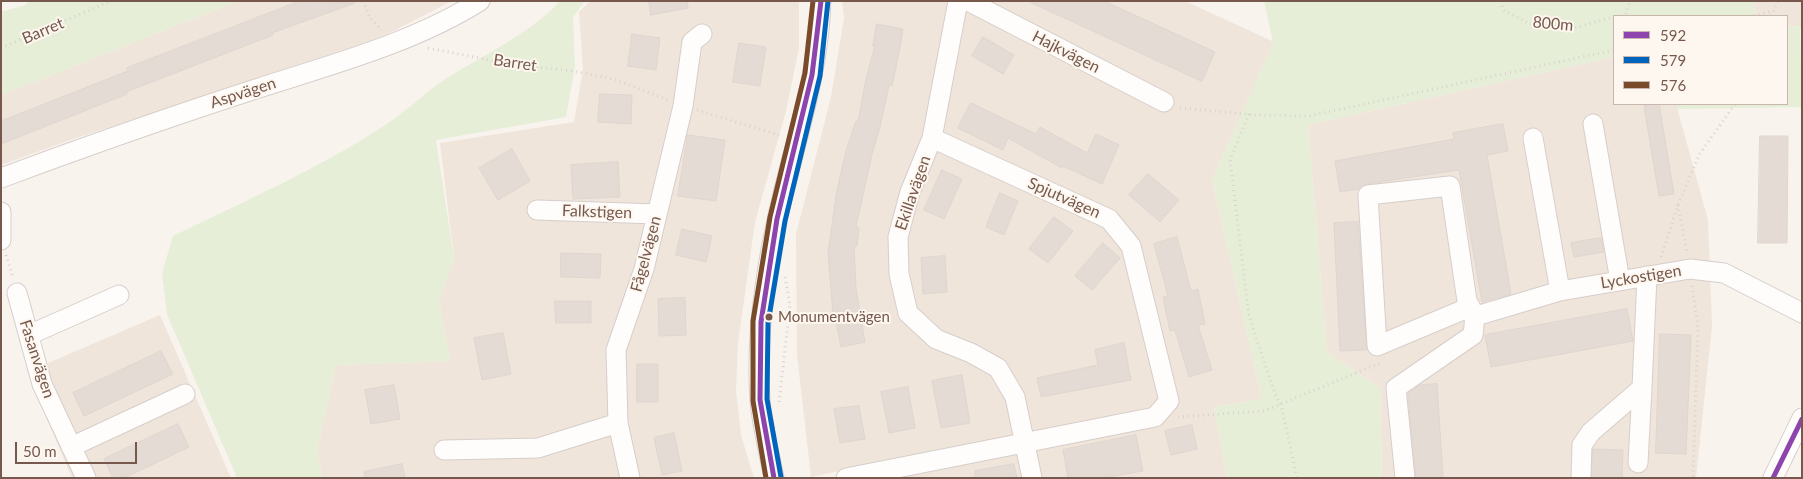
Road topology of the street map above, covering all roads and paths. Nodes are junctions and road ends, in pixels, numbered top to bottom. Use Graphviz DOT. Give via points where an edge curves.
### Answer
graph roads {
  1 [pos="111,1"];
  2 [pos="363,1"];
  3 [pos="480,1"];
  4 [pos="821,1"];
  5 [pos="958,1"];
  6 [pos="968,1"];
  7 [pos="1501,1"];
  8 [pos="1630,1"];
  9 [pos="1778,1"];
  10 [pos="1774,11"];
  11 [pos="1625,15"];
  12 [pos="1758,15"];
  13 [pos="1772,15"];
  14 [pos="1613,17"];
  15 [pos="702,34"];
  16 [pos="394,42"];
  17 [pos="1,48"];
  18 [pos="1613,50"];
  19 [pos="1164,102"];
  20 [pos="1734,105"];
  21 [pos="683,106"];
  22 [pos="1249,114"];
  23 [pos="1593,124"];
  24 [pos="932,138"];
  25 [pos="1534,138"];
  26 [pos="798,139"];
  27 [pos="1,178"];
  28 [pos="1678,205"];
  29 [pos="537,210"];
  30 [pos="1,212"];
  31 [pos="657,214"];
  32 [pos="2,239"];
  33 [pos="1690,269"];
  34 [pos="784,273"];
  35 [pos="1651,275"];
  36 [pos="1620,281"];
  37 [pos="1560,291"];
  38 [pos="17,293"];
  39 [pos="120,295"];
  40 [pos="1473,312"];
  41 [pos="1802,313"];
  42 [pos="28,335"];
  43 [pos="1384,362"];
  44 [pos="1642,388"];
  45 [pos="185,394"];
  46 [pos="1281,405"];
  47 [pos="778,411"];
  48 [pos="1155,417"];
  49 [pos="1802,418"];
  50 [pos="618,423"];
  51 [pos="1025,442"];
  52 [pos="71,447"];
  53 [pos="444,450"];
  54 [pos="1638,463"];
  55 [pos="86,478"];
  56 [pos="630,478"];
  57 [pos="774,478"];
  58 [pos="846,478"];
  59 [pos="1032,478"];
  60 [pos="1297,478"];
  61 [pos="1405,478"];
  62 [pos="1581,478"];
  63 [pos="1693,478"];
  64 [pos="1773,478"];
  1 -- 17 [label="path, Barret"];
  2 -- 16 [label="path" via="370,18"];
  3 -- 16 [label="street, Aspvägen" via="456,16"];
  4 -- 26 [label="street" via="812,82"];
  5 -- 24 [label="street, Ekillavägen"];
  6 -- 19 [label="street, Hajkvägen"];
  7 -- 14 [label="path, 800m" via="1503,10 1530,24 1574,28"];
  8 -- 11 [label="path"];
  9 -- 10 [label="path"];
  10 -- 12 [label="path"];
  10 -- 13 [label="path"];
  15 -- 21 [label="street, Fågelvägen" via="692,42"];
  16 -- 21 [label="path, Barret" via="614,79"];
  16 -- 27 [label="street, Aspvägen"];
  18 -- 22 [label="path" via="1310,116"];
  19 -- 22 [label="path" via="1186,109"];
  20 -- 28 [label="path" via="1699,155"];
  21 -- 26 [label="path, Barret"];
  21 -- 31 [label="street, Fågelvägen"];
  22 -- 46 [label="path" via="1230,160 1234,206 1249,316"];
  23 -- 36 [label="street"];
  24 -- 48 [label="street, Spjutvägen" via="1109,219 1132,246 1169,400"];
  24 -- 51 [label="street, Ekillavägen" via="910,192 898,237 899,274 908,314 936,340 971,353 998,368 1014,397"];
  25 -- 37 [label="street"];
  26 -- 57 [label="street" via="766,276 762,328 760,401"];
  28 -- 33 [label="path"];
  28 -- 35 [label="path"];
  29 -- 31 [label="street, Falkstigen"];
  30 -- 32 [label="street"];
  31 -- 50 [label="street, Fågelvägen" via="644,269 616,350"];
  32 -- 38 [label="path"];
  33 -- 35 [label="street, Lyckostigen"];
  33 -- 41 [label="street, Lyckostigen" via="1724,273"];
  33 -- 63 [label="path" via="1698,327"];
  34 -- 47 [label="path" via="790,305"];
  35 -- 36 [label="street, Lyckostigen"];
  35 -- 44 [label="street"];
  36 -- 37 [label="street, Lyckostigen"];
  37 -- 40 [label="street, Lyckostigen"];
  38 -- 42 [label="street, Fasanvägen"];
  39 -- 42 [label="street"];
  40 -- 40 [label="street, Lyckostigen" via="1467,301 1450,186 1368,195 1377,346"];
  40 -- 61 [label="street" via="1473,336 1396,388"];
  42 -- 52 [label="street, Fasanvägen" via="42,384"];
  43 -- 46 [label="path"];
  44 -- 54 [label="street"];
  44 -- 62 [label="street" via="1590,432 1582,445"];
  45 -- 52 [label="street"];
  46 -- 48 [label="path" via="1264,411 1235,414"];
  46 -- 60 [label="path"];
  48 -- 51 [label="street"];
  49 -- 64 [label="street"];
  50 -- 53 [label="street" via="538,448"];
  50 -- 56 [label="street, Fågelvägen"];
  51 -- 58 [label="street"];
  51 -- 59 [label="street, Ekillavägen"];
  52 -- 55 [label="street, Fasanvägen"];
}
